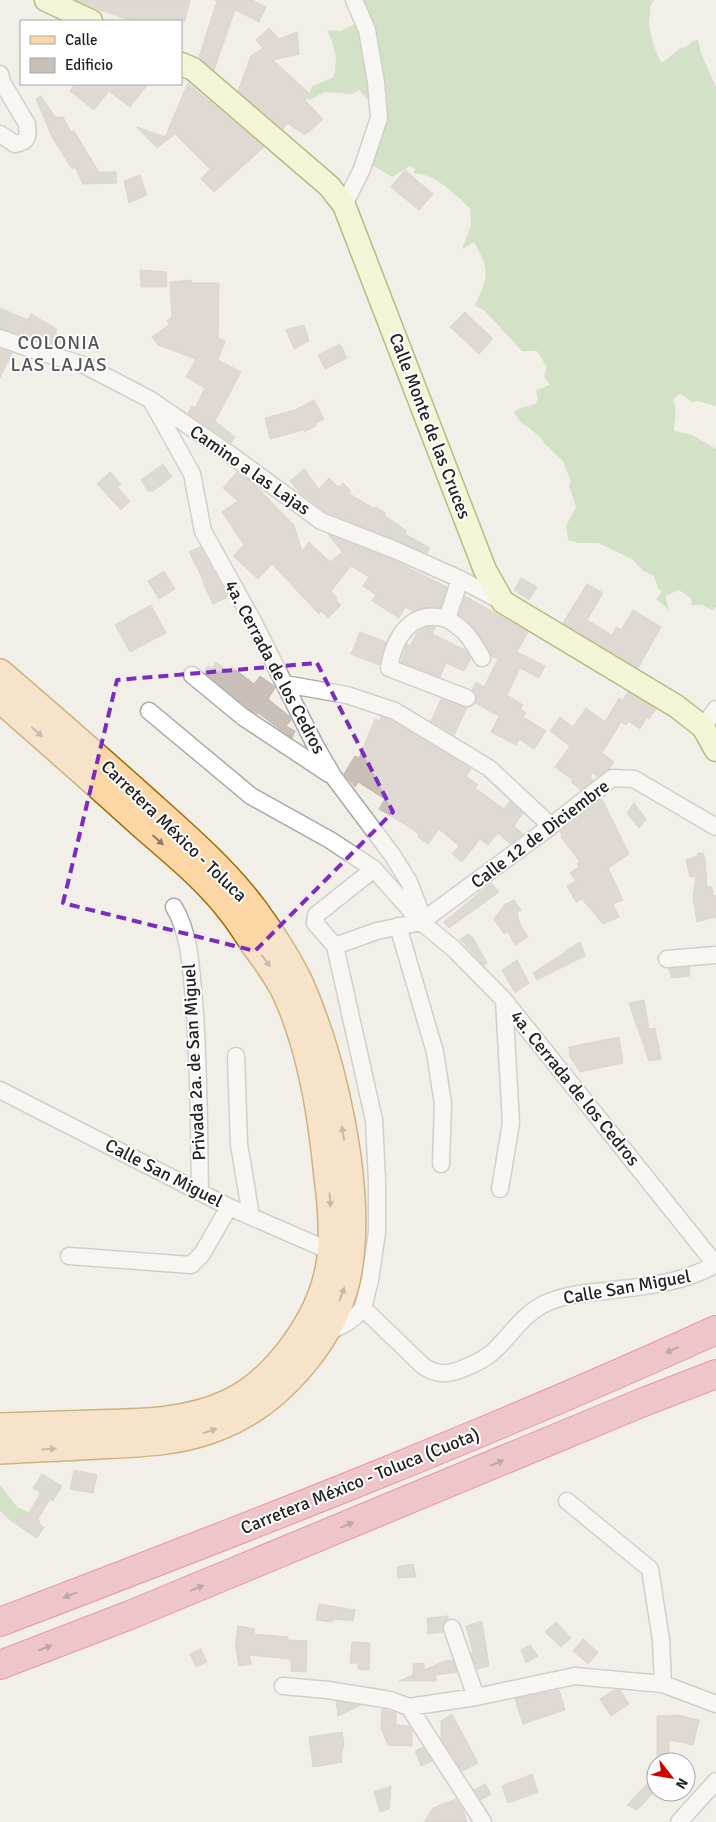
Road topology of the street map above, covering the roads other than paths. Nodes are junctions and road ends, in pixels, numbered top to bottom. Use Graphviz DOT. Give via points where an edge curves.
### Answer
graph roads {
  1 [pos="46,0"];
  2 [pos="354,0"];
  3 [pos="89,20"];
  4 [pos="182,64"];
  5 [pos="0,74"];
  6 [pos="0,134"];
  7 [pos="344,206"];
  8 [pos="0,338"];
  9 [pos="150,400"];
  10 [pos="460,579"];
  11 [pos="503,602"];
  12 [pos="447,619"];
  13 [pos="482,658"];
  14 [pos="0,672"];
  15 [pos="192,676"];
  16 [pos="285,684"];
  17 [pos="467,698"];
  18 [pos="0,700"];
  19 [pos="716,709"];
  20 [pos="149,711"];
  21 [pos="703,727"];
  22 [pos="716,750"];
  23 [pos="333,776"];
  24 [pos="551,826"];
  25 [pos="716,826"];
  26 [pos="374,869"];
  27 [pos="174,907"];
  28 [pos="422,922"];
  29 [pos="398,926"];
  30 [pos="334,946"];
  31 [pos="716,955"];
  32 [pos="667,959"];
  33 [pos="504,1000"];
  34 [pos="236,1056"];
  35 [pos="0,1090"];
  36 [pos="441,1164"];
  37 [pos="500,1189"];
  38 [pos="200,1191"];
  39 [pos="229,1207"];
  40 [pos="251,1216"];
  41 [pos="330,1251"];
  42 [pos="69,1256"];
  43 [pos="716,1264"];
  44 [pos="363,1308"];
  45 [pos="716,1330"];
  46 [pos="325,1333"];
  47 [pos="716,1374"];
  48 [pos="0,1426"];
  49 [pos="0,1451"];
  50 [pos="567,1501"];
  51 [pos="0,1622"];
  52 [pos="452,1628"];
  53 [pos="0,1665"];
  54 [pos="663,1684"];
  55 [pos="283,1686"];
  56 [pos="476,1697"];
  57 [pos="716,1704"];
  58 [pos="409,1707"];
  59 [pos="716,1781"];
  60 [pos="483,1822"];
  61 [pos="679,1822"];
  1 -- 3 [label="street"];
  2 -- 7 [label="street" via="367,30 379,118 362,168"];
  4 -- 7 [label="street, Calle Monte de las Cruces" via="193,69 329,186"];
  5 -- 6 [label="street" via="26,124 27,138 15,144"];
  7 -- 11 [label="street, Calle Monte de las Cruces" via="485,570"];
  8 -- 9 [label="street, Camino a las Lajas" via="84,365"];
  9 -- 10 [label="street, Camino a las Lajas" via="321,521"];
  9 -- 16 [label="street, 4a. Cerrada de los Cedros" via="192,474 203,531"];
  10 -- 11 [label="street, Camino a las Lajas"];
  10 -- 12 [label="street"];
  11 -- 21 [label="street, Calle Monte de las Cruces" via="676,706"];
  12 -- 13 [label="street" via="461,627"];
  12 -- 17 [label="street" via="429,615 413,622 402,633 389,668"];
  46 -- 14 [label="main road, Carretera México - Toluca, one-way" via="349,1271 351,1182 329,1064 299,981 256,910 224,873"];
  15 -- 23 [label="street" via="243,717"];
  16 -- 23 [label="street, 4a. Cerrada de los Cedros"];
  16 -- 24 [label="street" via="347,695 395,711 489,768"];
  18 -- 41 [label="main road, Carretera México - Toluca, one-way" via="212,891 270,967 286,994 309,1064 326,1160"];
  19 -- 21 [label="street"];
  20 -- 26 [label="street" via="251,796"];
  21 -- 22 [label="street, Calle Monte de las Cruces"];
  23 -- 28 [label="street, 4a. Cerrada de los Cedros" via="409,882"];
  24 -- 25 [label="street, Calle 12 de Diciembre" via="612,778 634,779"];
  24 -- 28 [label="street, Calle 12 de Diciembre"];
  26 -- 28 [label="street"];
  26 -- 30 [label="street" via="314,919"];
  27 -- 38 [label="street, Privada 2a. de San Miguel" via="182,923 191,968 197,1037"];
  28 -- 29 [label="street"];
  28 -- 33 [label="street, 4a. Cerrada de los Cedros" via="454,948"];
  29 -- 30 [label="street"];
  29 -- 36 [label="street" via="435,1052 443,1104"];
  30 -- 44 [label="street" via="374,1120 377,1232"];
  31 -- 32 [label="street"];
  33 -- 37 [label="street" via="511,1123"];
  33 -- 43 [label="street, 4a. Cerrada de los Cedros"];
  34 -- 40 [label="street" via="239,1144"];
  35 -- 38 [label="street, Calle San Miguel"];
  38 -- 39 [label="street, Calle San Miguel"];
  39 -- 40 [label="street, Calle San Miguel"];
  39 -- 42 [label="street" via="202,1254 190,1265"];
  40 -- 41 [label="street, Calle San Miguel"];
  41 -- 48 [label="main road, Carretera México - Toluca" via="321,1295 296,1342 251,1389 231,1401 186,1416 143,1422"];
  43 -- 44 [label="street, Calle San Miguel" via="686,1279 557,1299 531,1312 483,1360 446,1374 434,1373 423,1366"];
  44 -- 46 [label="street" via="345,1325"];
  45 -- 51 [label="highway, Carretera México - Toluca (Cuota), one-way" via="606,1380 286,1512"];
  49 -- 46 [label="main road, Carretera México - Toluca, one-way" via="169,1441 219,1428 244,1415 281,1388 298,1371"];
  53 -- 47 [label="highway, Carretera México - Toluca (Cuota), one-way" via="130,1615"];
  50 -- 54 [label="street" via="650,1569 661,1640"];
  52 -- 56 [label="street"];
  54 -- 56 [label="street" via="575,1676"];
  54 -- 57 [label="street"];
  55 -- 58 [label="street" via="390,1700"];
  56 -- 58 [label="street"];
  58 -- 60 [label="street"];
  59 -- 61 [label="street"];
}
